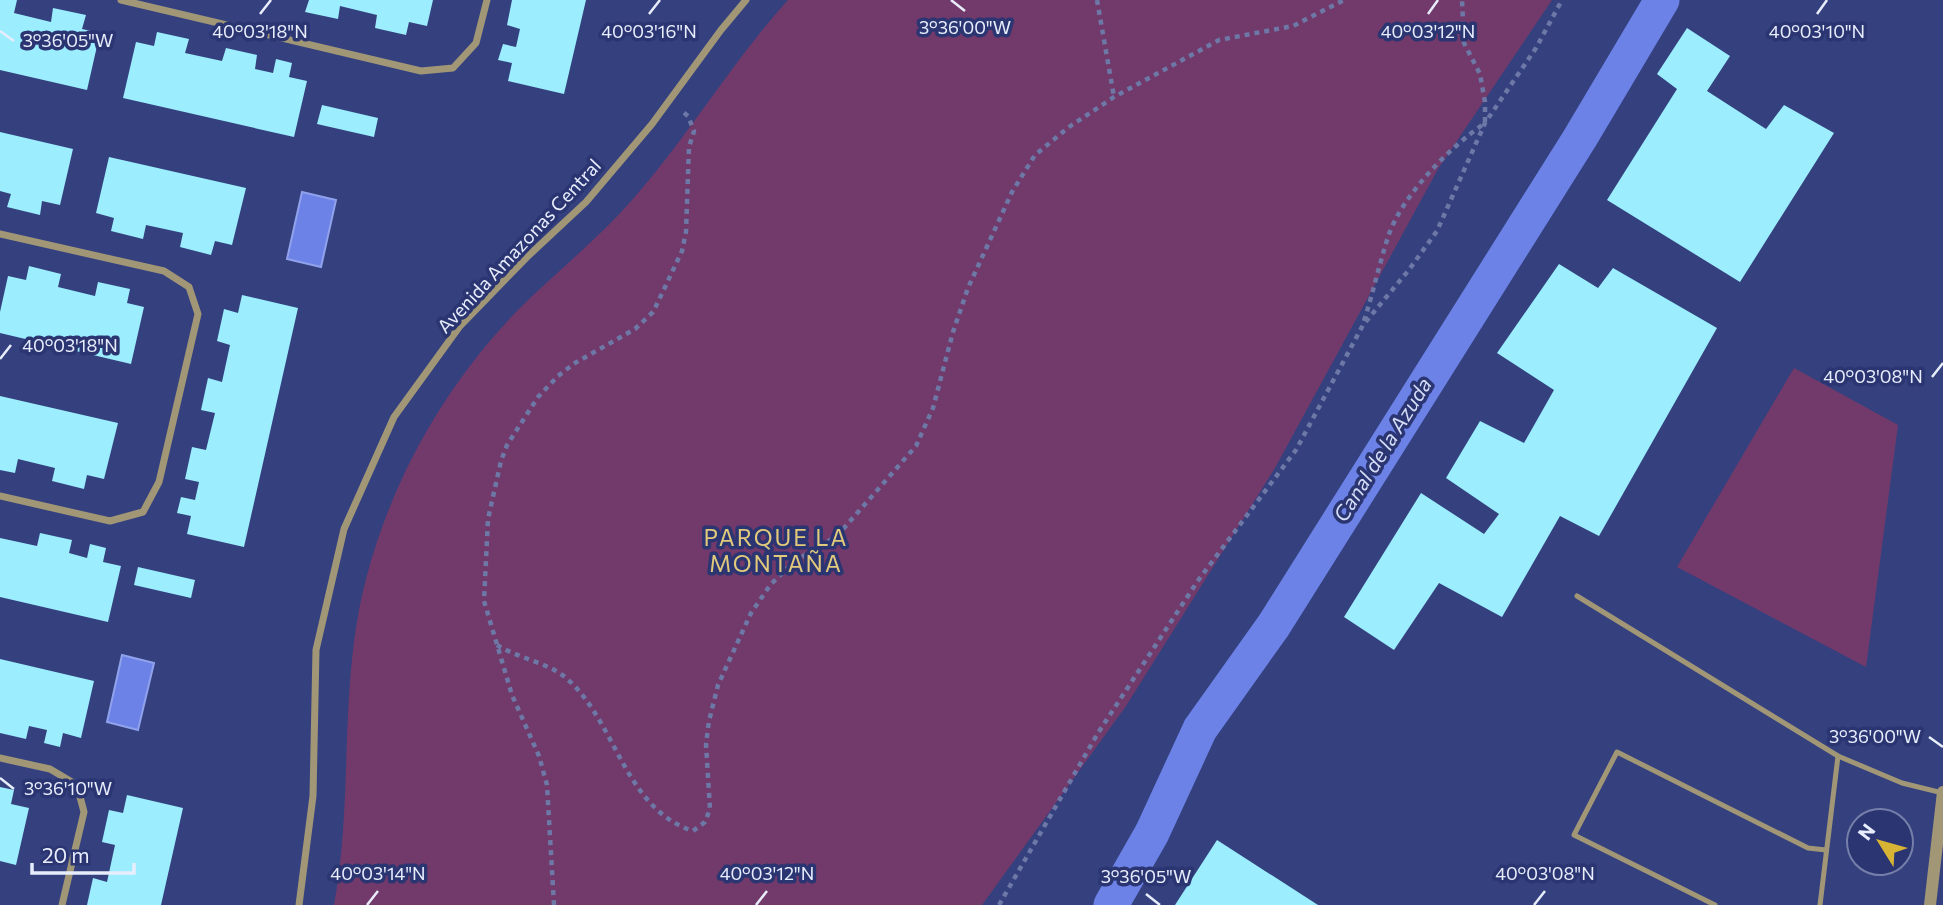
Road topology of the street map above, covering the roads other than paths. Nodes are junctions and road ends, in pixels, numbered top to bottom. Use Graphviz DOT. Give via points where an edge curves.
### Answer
graph roads {
  1 [pos="121,0"];
  2 [pos="487,0"];
  3 [pos="747,0"];
  4 [pos="0,234"];
  5 [pos="0,496"];
  6 [pos="1577,596"];
  7 [pos="1838,756"];
  8 [pos="0,758"];
  9 [pos="1943,793"];
  10 [pos="1826,850"];
  11 [pos="62,905"];
  12 [pos="299,905"];
  13 [pos="1715,905"];
  14 [pos="1820,905"];
  15 [pos="1930,905"];
  1 -- 2 [label="street" via="421,71 453,68 477,43"];
  3 -- 12 [label="street, Avenida Amazonas Central" via="586,202 460,327 394,417 344,529 316,650 313,796"];
  4 -- 5 [label="street" via="163,271 189,287 198,314 159,482 143,512 110,521"];
  6 -- 7 [label="lane"];
  7 -- 9 [label="lane" via="1902,783"];
  7 -- 10 [label="lane"];
  8 -- 11 [label="street" via="50,769 77,785 84,812"];
  9 -- 15 [label="street"];
  10 -- 13 [label="lane" via="1808,848 1617,752 1574,835"];
  10 -- 14 [label="lane"];
}
